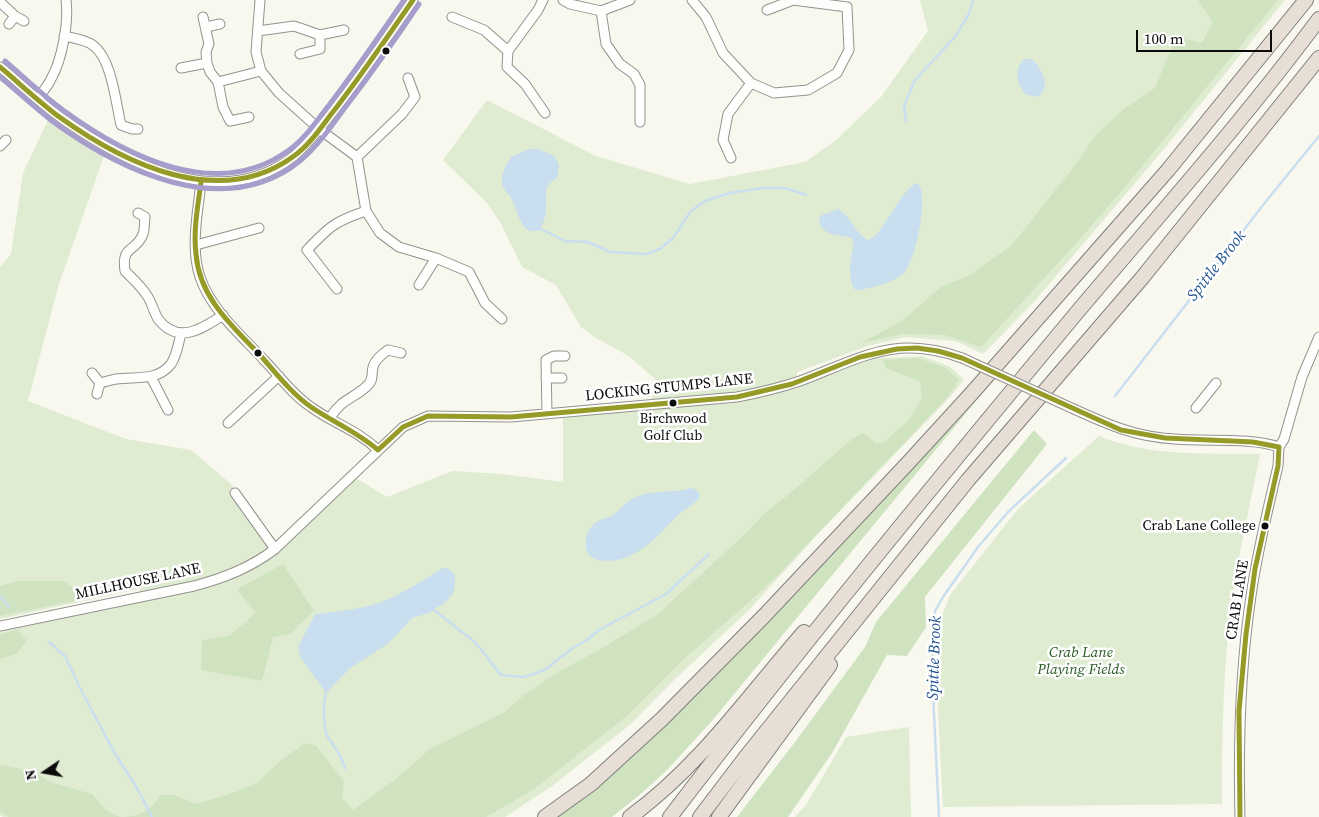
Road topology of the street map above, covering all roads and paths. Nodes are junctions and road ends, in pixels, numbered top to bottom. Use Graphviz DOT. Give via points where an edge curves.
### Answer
graph roads {
  1 [pos="66,0"];
  2 [pos="260,0"];
  3 [pos="413,0"];
  4 [pos="543,0"];
  5 [pos="563,0"];
  6 [pos="630,0"];
  7 [pos="692,0"];
  8 [pos="1306,0"];
  9 [pos="0,2"];
  10 [pos="767,10"];
  11 [pos="601,11"];
  12 [pos="15,16"];
  13 [pos="452,17"];
  14 [pos="1319,19"];
  15 [pos="24,21"];
  16 [pos="9,24"];
  17 [pos="220,24"];
  18 [pos="344,30"];
  19 [pos="258,31"];
  20 [pos="320,35"];
  21 [pos="64,36"];
  22 [pos="508,51"];
  23 [pos="300,54"];
  24 [pos="1319,58"];
  25 [pos="207,63"];
  26 [pos="0,67"];
  27 [pos="181,68"];
  28 [pos="261,72"];
  29 [pos="408,78"];
  30 [pos="218,82"];
  31 [pos="751,83"];
  32 [pos="38,98"];
  33 [pos="545,112"];
  34 [pos="248,118"];
  35 [pos="640,122"];
  36 [pos="138,129"];
  37 [pos="320,129"];
  38 [pos="357,157"];
  39 [pos="731,158"];
  40 [pos="201,182"];
  41 [pos="366,211"];
  42 [pos="138,213"];
  43 [pos="259,228"];
  44 [pos="196,246"];
  45 [pos="436,258"];
  46 [pos="418,285"];
  47 [pos="337,289"];
  48 [pos="223,315"];
  49 [pos="502,319"];
  50 [pos="181,334"];
  51 [pos="1319,337"];
  52 [pos="401,353"];
  53 [pos="565,356"];
  54 [pos="92,373"];
  55 [pos="279,376"];
  56 [pos="151,377"];
  57 [pos="546,378"];
  58 [pos="562,378"];
  59 [pos="100,383"];
  60 [pos="1216,383"];
  61 [pos="97,394"];
  62 [pos="1196,408"];
  63 [pos="168,410"];
  64 [pos="547,414"];
  65 [pos="330,418"];
  66 [pos="228,423"];
  67 [pos="1279,448"];
  68 [pos="378,450"];
  69 [pos="954,460"];
  70 [pos="968,480"];
  71 [pos="235,493"];
  72 [pos="275,549"];
  73 [pos="0,626"];
  74 [pos="545,817"];
  75 [pos="630,817"];
  76 [pos="670,817"];
  77 [pos="700,817"];
  78 [pos="719,817"];
  79 [pos="1240,817"];
  1 -- 21 [label="street"];
  2 -- 19 [label="street"];
  3 -- 37 [label="street"];
  4 -- 22 [label="street"];
  5 -- 11 [label="street"];
  6 -- 11 [label="street"];
  7 -- 31 [label="street" via="706,17 723,53"];
  8 -- 74 [label="highway" via="1168,170 896,477 662,719 591,784"];
  9 -- 12 [label="street"];
  10 -- 31 [label="street" via="793,0 846,7 849,50 837,73 808,90 774,93"];
  11 -- 35 [label="street" via="606,44 640,85"];
  12 -- 15 [label="street"];
  12 -- 16 [label="street"];
  13 -- 22 [label="street" via="484,30"];
  14 -- 69 [label="highway" via="1226,138"];
  17 -- 25 [label="street" via="205,22 209,44"];
  18 -- 20 [label="street"];
  19 -- 20 [label="street" via="294,26"];
  19 -- 28 [label="street" via="256,52"];
  20 -- 23 [label="street" via="320,49"];
  21 -- 32 [label="street" via="58,66"];
  21 -- 36 [label="street" via="89,43 98,51 109,71 117,126"];
  22 -- 33 [label="street" via="507,67 525,84"];
  24 -- 70 [label="highway" via="1142,278"];
  25 -- 27 [label="street"];
  25 -- 30 [label="street"];
  26 -- 32 [label="street"];
  28 -- 30 [label="street"];
  28 -- 37 [label="street" via="279,93"];
  29 -- 38 [label="street" via="415,97"];
  30 -- 34 [label="street" via="223,108 230,122"];
  31 -- 39 [label="street" via="728,114 723,140"];
  32 -- 40 [label="street" via="66,122 122,155 159,171"];
  37 -- 38 [label="street"];
  37 -- 40 [label="street" via="293,156 274,168 237,180"];
  38 -- 41 [label="street"];
  40 -- 44 [label="street"];
  41 -- 45 [label="street" via="380,233 399,248"];
  41 -- 47 [label="street" via="326,229 306,250"];
  42 -- 50 [label="street" via="145,218 144,233 138,243 126,252 123,260 125,271 148,297 158,318"];
  43 -- 44 [label="street"];
  44 -- 48 [label="street" via="200,277"];
  45 -- 46 [label="street"];
  45 -- 49 [label="street" via="469,272 485,302"];
  48 -- 50 [label="street" via="194,332"];
  48 -- 55 [label="street"];
  50 -- 56 [label="street" via="170,364"];
  51 -- 67 [label="street, CRAB LANE"];
  52 -- 65 [label="street" via="388,350 380,355 368,386 340,404"];
  53 -- 57 [label="street" via="546,360"];
  54 -- 59 [label="street"];
  55 -- 65 [label="street" via="296,395"];
  55 -- 66 [label="street"];
  56 -- 59 [label="street"];
  56 -- 63 [label="street"];
  57 -- 58 [label="street"];
  57 -- 64 [label="street"];
  59 -- 61 [label="street"];
  60 -- 62 [label="street"];
  64 -- 67 [label="street, LOCKING STUMPS LANE, bridge" via="737,397 800,381 877,351 898,347 930,348 962,358 1121,430 1174,439 1262,444"];
  64 -- 68 [label="street, LOCKING STUMPS LANE" via="428,416 403,427"];
  65 -- 68 [label="street" via="359,434"];
  67 -- 79 [label="street, CRAB LANE" via="1246,634 1239,712"];
  68 -- 72 [label="street, LOCKING STUMPS LANE"];
  69 -- 75 [label="highway" via="741,709 698,756"];
  69 -- 76 [label="highway"];
  70 -- 77 [label="highway"];
  70 -- 78 [label="highway"];
  71 -- 72 [label="street"];
  72 -- 73 [label="street, MILLHOUSE LANE" via="259,561 221,578"];
}
